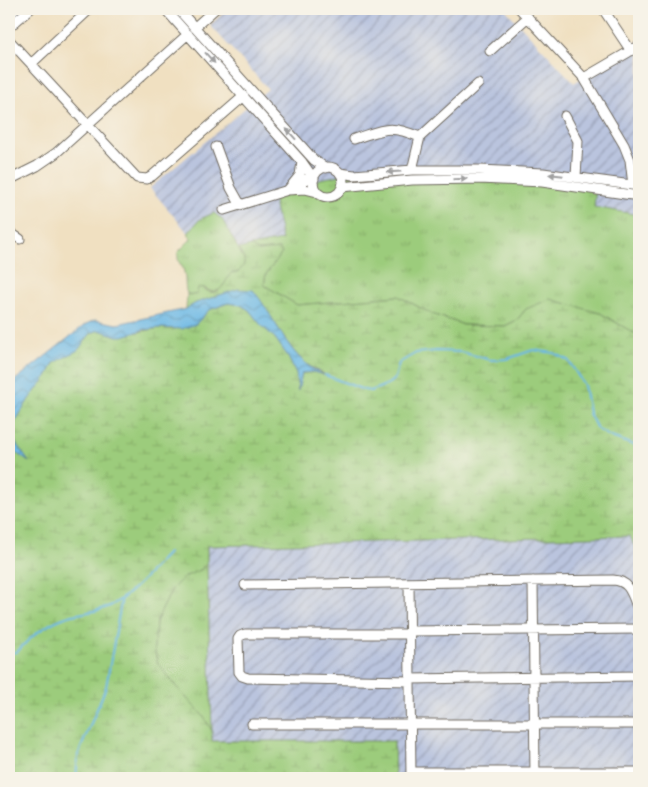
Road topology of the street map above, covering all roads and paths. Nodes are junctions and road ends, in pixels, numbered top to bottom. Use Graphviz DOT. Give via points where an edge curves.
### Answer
graph roads {
  1 [pos="15,9"];
  2 [pos="30,9"];
  3 [pos="90,9"];
  4 [pos="165,9"];
  5 [pos="178,9"];
  6 [pos="215,9"];
  7 [pos="520,9"];
  8 [pos="602,9"];
  9 [pos="9,15"];
  10 [pos="528,17"];
  11 [pos="9,27"];
  12 [pos="192,31"];
  13 [pos="9,40"];
  14 [pos="635,48"];
  15 [pos="490,50"];
  16 [pos="32,63"];
  17 [pos="584,78"];
  18 [pos="478,84"];
  19 [pos="244,96"];
  20 [pos="565,116"];
  21 [pos="87,124"];
  22 [pos="420,137"];
  23 [pos="354,139"];
  24 [pos="216,148"];
  25 [pos="302,162"];
  26 [pos="326,168"];
  27 [pos="412,170"];
  28 [pos="340,173"];
  29 [pos="576,177"];
  30 [pos="313,178"];
  31 [pos="9,180"];
  32 [pos="636,186"];
  33 [pos="342,187"];
  34 [pos="288,190"];
  35 [pos="317,192"];
  36 [pos="639,196"];
  37 [pos="240,204"];
  38 [pos="224,210"];
  39 [pos="9,232"];
  40 [pos="20,239"];
  41 [pos="533,581"];
  42 [pos="409,583"];
  43 [pos="245,585"];
  44 [pos="639,611"];
  45 [pos="533,629"];
  46 [pos="639,629"];
  47 [pos="410,632"];
  48 [pos="639,676"];
  49 [pos="533,678"];
  50 [pos="410,680"];
  51 [pos="252,724"];
  52 [pos="534,724"];
  53 [pos="639,724"];
  54 [pos="410,725"];
  55 [pos="639,772"];
  56 [pos="411,775"];
  57 [pos="535,775"];
  1 -- 9 [label="street"];
  2 -- 11 [label="street"];
  3 -- 16 [label="street"];
  4 -- 12 [label="street"];
  5 -- 12 [label="street"];
  6 -- 12 [label="street"];
  7 -- 10 [label="street"];
  8 -- 14 [label="street"];
  10 -- 15 [label="street"];
  10 -- 17 [label="street"];
  12 -- 19 [label="street, one-way"];
  12 -- 21 [label="street"];
  26 -- 12 [label="street, one-way" via="314,160"];
  13 -- 16 [label="street"];
  14 -- 17 [label="street"];
  16 -- 21 [label="street"];
  17 -- 32 [label="street" via="624,145"];
  18 -- 22 [label="street"];
  19 -- 21 [label="street" via="147,179 137,178"];
  19 -- 25 [label="street"];
  20 -- 29 [label="street" via="578,141"];
  21 -- 31 [label="street" via="56,153"];
  22 -- 23 [label="street" via="391,128"];
  22 -- 27 [label="street"];
  24 -- 37 [label="street"];
  25 -- 30 [label="street"];
  25 -- 34 [label="street" via="300,175"];
  26 -- 28 [label="street"];
  26 -- 30 [label="street"];
  27 -- 28 [label="street, one-way" via="354,175"];
  29 -- 27 [label="street, one-way" via="480,170"];
  28 -- 33 [label="street"];
  29 -- 32 [label="street"];
  30 -- 34 [label="street"];
  30 -- 35 [label="street"];
  33 -- 35 [label="street" via="331,196"];
  33 -- 36 [label="street, one-way" via="412,180 489,179 542,182"];
  34 -- 35 [label="street"];
  34 -- 37 [label="street"];
  37 -- 38 [label="street"];
  39 -- 40 [label="street"];
  41 -- 42 [label="street"];
  41 -- 44 [label="street" via="621,580 627,584"];
  41 -- 45 [label="street"];
  42 -- 43 [label="street"];
  42 -- 47 [label="street"];
  45 -- 46 [label="street"];
  45 -- 47 [label="street"];
  45 -- 49 [label="street"];
  47 -- 50 [label="street"];
  47 -- 50 [label="street" via="245,634 238,639 239,672 248,678"];
  48 -- 49 [label="street"];
  49 -- 50 [label="street"];
  49 -- 52 [label="street"];
  50 -- 54 [label="street"];
  51 -- 54 [label="street"];
  52 -- 53 [label="street"];
  52 -- 54 [label="street"];
  52 -- 57 [label="street"];
  54 -- 56 [label="street"];
  55 -- 57 [label="street"];
  56 -- 57 [label="street"];
}
